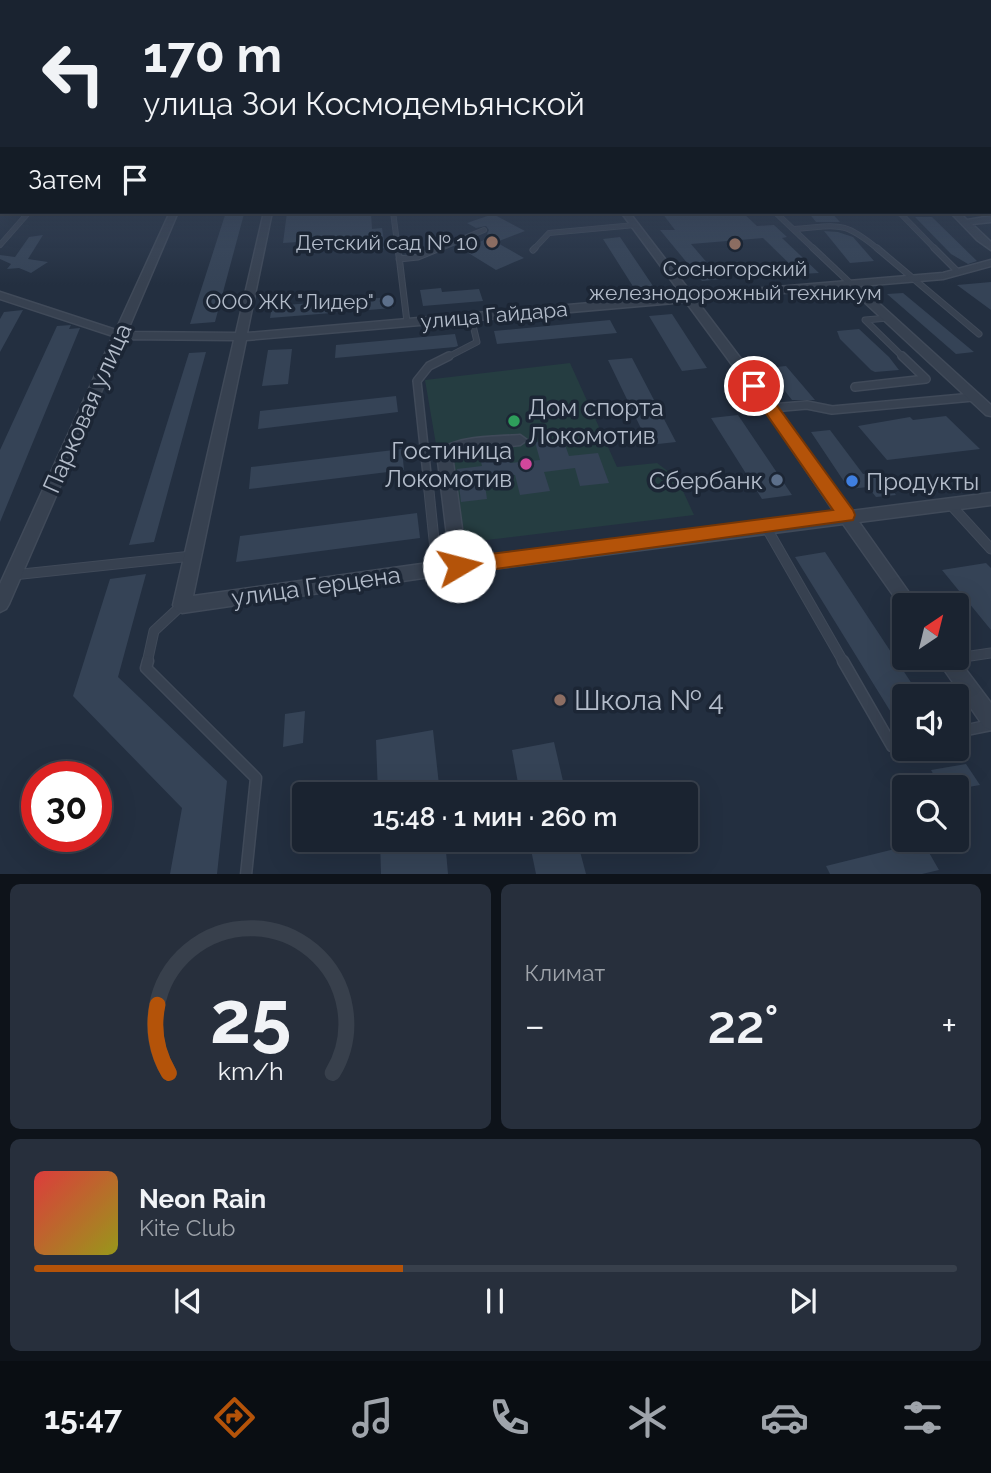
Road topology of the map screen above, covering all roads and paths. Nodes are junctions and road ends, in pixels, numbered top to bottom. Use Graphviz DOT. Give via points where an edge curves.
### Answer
graph roads {
  1 [pos="27,214"];
  2 [pos="172,214"];
  3 [pos="268,214"];
  4 [pos="393,214"];
  5 [pos="627,214"];
  6 [pos="777,214"];
  7 [pos="901,214"];
  8 [pos="957,214"];
  9 [pos="991,219"];
  10 [pos="968,222"];
  11 [pos="635,225"];
  12 [pos="793,229"];
  13 [pos="484,230"];
  14 [pos="0,244"];
  15 [pos="991,247"];
  16 [pos="533,250"];
  17 [pos="399,259"];
  18 [pos="991,263"];
  19 [pos="958,272"];
  20 [pos="914,279"];
  21 [pos="851,284"];
  22 [pos="0,295"];
  23 [pos="690,298"];
  24 [pos="471,317"];
  25 [pos="888,318"];
  26 [pos="407,322"];
  27 [pos="979,334"];
  28 [pos="121,335"];
  29 [pos="239,337"];
  30 [pos="855,387"];
  31 [pos="974,397"];
  32 [pos="771,408"];
  33 [pos="991,412"];
  34 [pos="520,440"];
  35 [pos="991,499"];
  36 [pos="949,503"];
  37 [pos="846,515"];
  38 [pos="765,526"];
  39 [pos="991,549"];
  40 [pos="192,556"];
  41 [pos="459,566"];
  42 [pos="437,569"];
  43 [pos="12,575"];
  44 [pos="900,593"];
  45 [pos="0,604"];
  46 [pos="182,605"];
  47 [pos="991,653"];
  48 [pos="970,656"];
  49 [pos="958,670"];
  50 [pos="991,722"];
  51 [pos="969,728"];
  52 [pos="892,746"];
  53 [pos="246,874"];
  1 -- 14 [label="lane"];
  2 -- 28 [label="street, Парковая улица"];
  3 -- 29 [label="street"];
  4 -- 17 [label="lane"];
  5 -- 11 [label="street"];
  6 -- 12 [label="lane"];
  7 -- 19 [label="lane"];
  8 -- 10 [label="street"];
  9 -- 10 [label="street"];
  10 -- 15 [label="street" via="971,231"];
  11 -- 16 [label="lane" via="548,233"];
  11 -- 23 [label="street"];
  12 -- 20 [label="lane" via="854,229"];
  12 -- 21 [label="lane"];
  13 -- 17 [label="lane" via="418,257"];
  17 -- 26 [label="lane"];
  18 -- 19 [label="street, улица Гайдара"];
  19 -- 20 [label="street, улица Гайдара"];
  20 -- 21 [label="street, улица Гайдара"];
  20 -- 27 [label="lane"];
  21 -- 23 [label="street, улица Гайдара"];
  21 -- 25 [label="street"];
  22 -- 28 [label="street, улица Гайдара"];
  23 -- 24 [label="street, улица Гайдара"];
  23 -- 32 [label="street"];
  24 -- 26 [label="street, улица Гайдара"];
  24 -- 42 [label="lane" via="477,342 429,366 416,381"];
  25 -- 30 [label="lane" via="865,320 926,379"];
  25 -- 31 [label="street"];
  26 -- 29 [label="street, улица Гайдара"];
  28 -- 29 [label="street, улица Гайдара"];
  28 -- 43 [label="street, Парковая улица"];
  29 -- 40 [label="street"];
  31 -- 32 [label="lane" via="832,410 807,405"];
  31 -- 33 [label="street"];
  32 -- 37 [label="street"];
  34 -- 41 [label="street" via="457,446 444,453"];
  35 -- 36 [label="street, улица Герцена"];
  36 -- 37 [label="street, улица Герцена"];
  36 -- 39 [label="lane"];
  37 -- 38 [label="street, улица Герцена"];
  37 -- 44 [label="street"];
  38 -- 41 [label="street, улица Герцена"];
  38 -- 52 [label="lane"];
  40 -- 43 [label="lane"];
  40 -- 46 [label="street"];
  41 -- 42 [label="street, улица Герцена"];
  42 -- 46 [label="street, улица Герцена"];
  43 -- 45 [label="street, Парковая улица"];
  46 -- 53 [label="lane" via="154,631 146,667 256,778"];
  47 -- 48 [label="lane"];
  49 -- 50 [label="street"];
  50 -- 51 [label="lane"];
}
